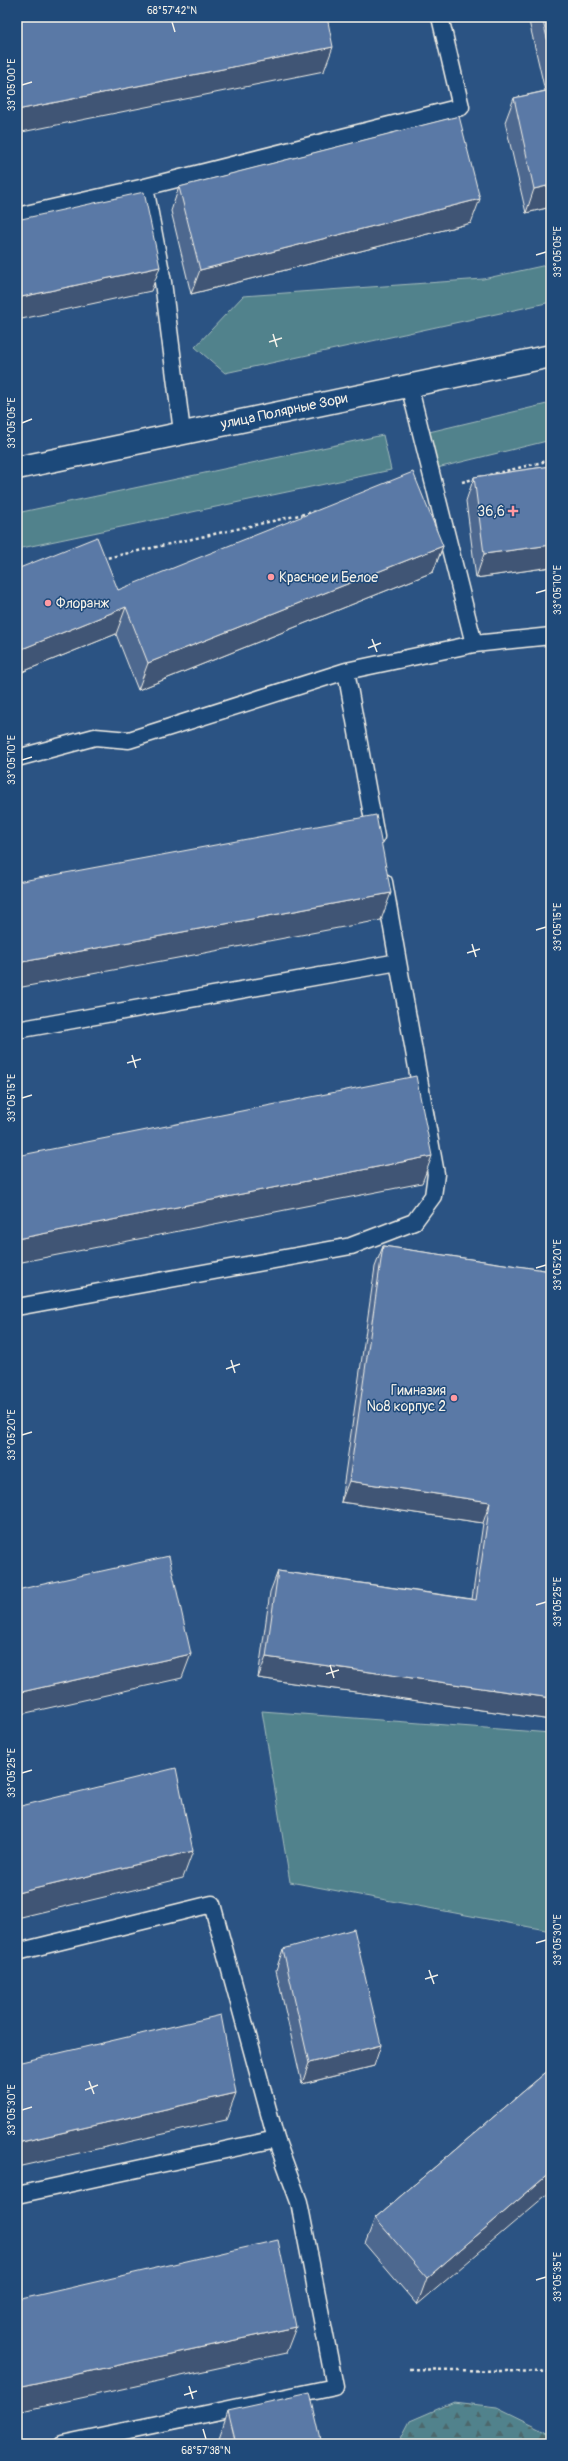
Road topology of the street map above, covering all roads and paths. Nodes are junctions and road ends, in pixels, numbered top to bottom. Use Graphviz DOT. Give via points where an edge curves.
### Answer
graph roads {
  1 [pos="440,17"];
  2 [pos="144,187"];
  3 [pos="17,216"];
  4 [pos="551,356"];
  5 [pos="409,385"];
  6 [pos="182,432"];
  7 [pos="551,460"];
  8 [pos="17,468"];
  9 [pos="435,489"];
  10 [pos="330,508"];
  11 [pos="101,559"];
  12 [pos="551,636"];
  13 [pos="474,644"];
  14 [pos="346,671"];
  15 [pos="17,758"];
  16 [pos="378,852"];
  17 [pos="381,868"];
  18 [pos="398,962"];
  19 [pos="17,1030"];
  20 [pos="17,1307"];
  21 [pos="17,1952"];
  22 [pos="276,2139"];
  23 [pos="17,2195"];
  24 [pos="409,2369"];
  25 [pos="551,2372"];
  26 [pos="62,2444"];
  1 -- 2 [label="lane" via="461,106"];
  2 -- 3 [label="lane"];
  2 -- 6 [label="lane" via="163,282"];
  4 -- 5 [label="main road, улица Полярные Зори"];
  5 -- 6 [label="main road, улица Полярные Зори"];
  5 -- 9 [label="lane"];
  6 -- 8 [label="main road, улица Полярные Зори"];
  7 -- 9 [label="path"];
  9 -- 13 [label="lane"];
  10 -- 11 [label="path"];
  12 -- 13 [label="lane"];
  13 -- 14 [label="lane"];
  14 -- 15 [label="lane" via="129,740 95,737"];
  14 -- 16 [label="lane"];
  17 -- 18 [label="lane"];
  18 -- 19 [label="lane"];
  18 -- 20 [label="lane" via="436,1174 433,1196 414,1222 351,1246"];
  21 -- 22 [label="lane" via="212,1904"];
  22 -- 23 [label="lane"];
  22 -- 26 [label="lane" via="299,2202 335,2387"];
  24 -- 25 [label="path"];
}
